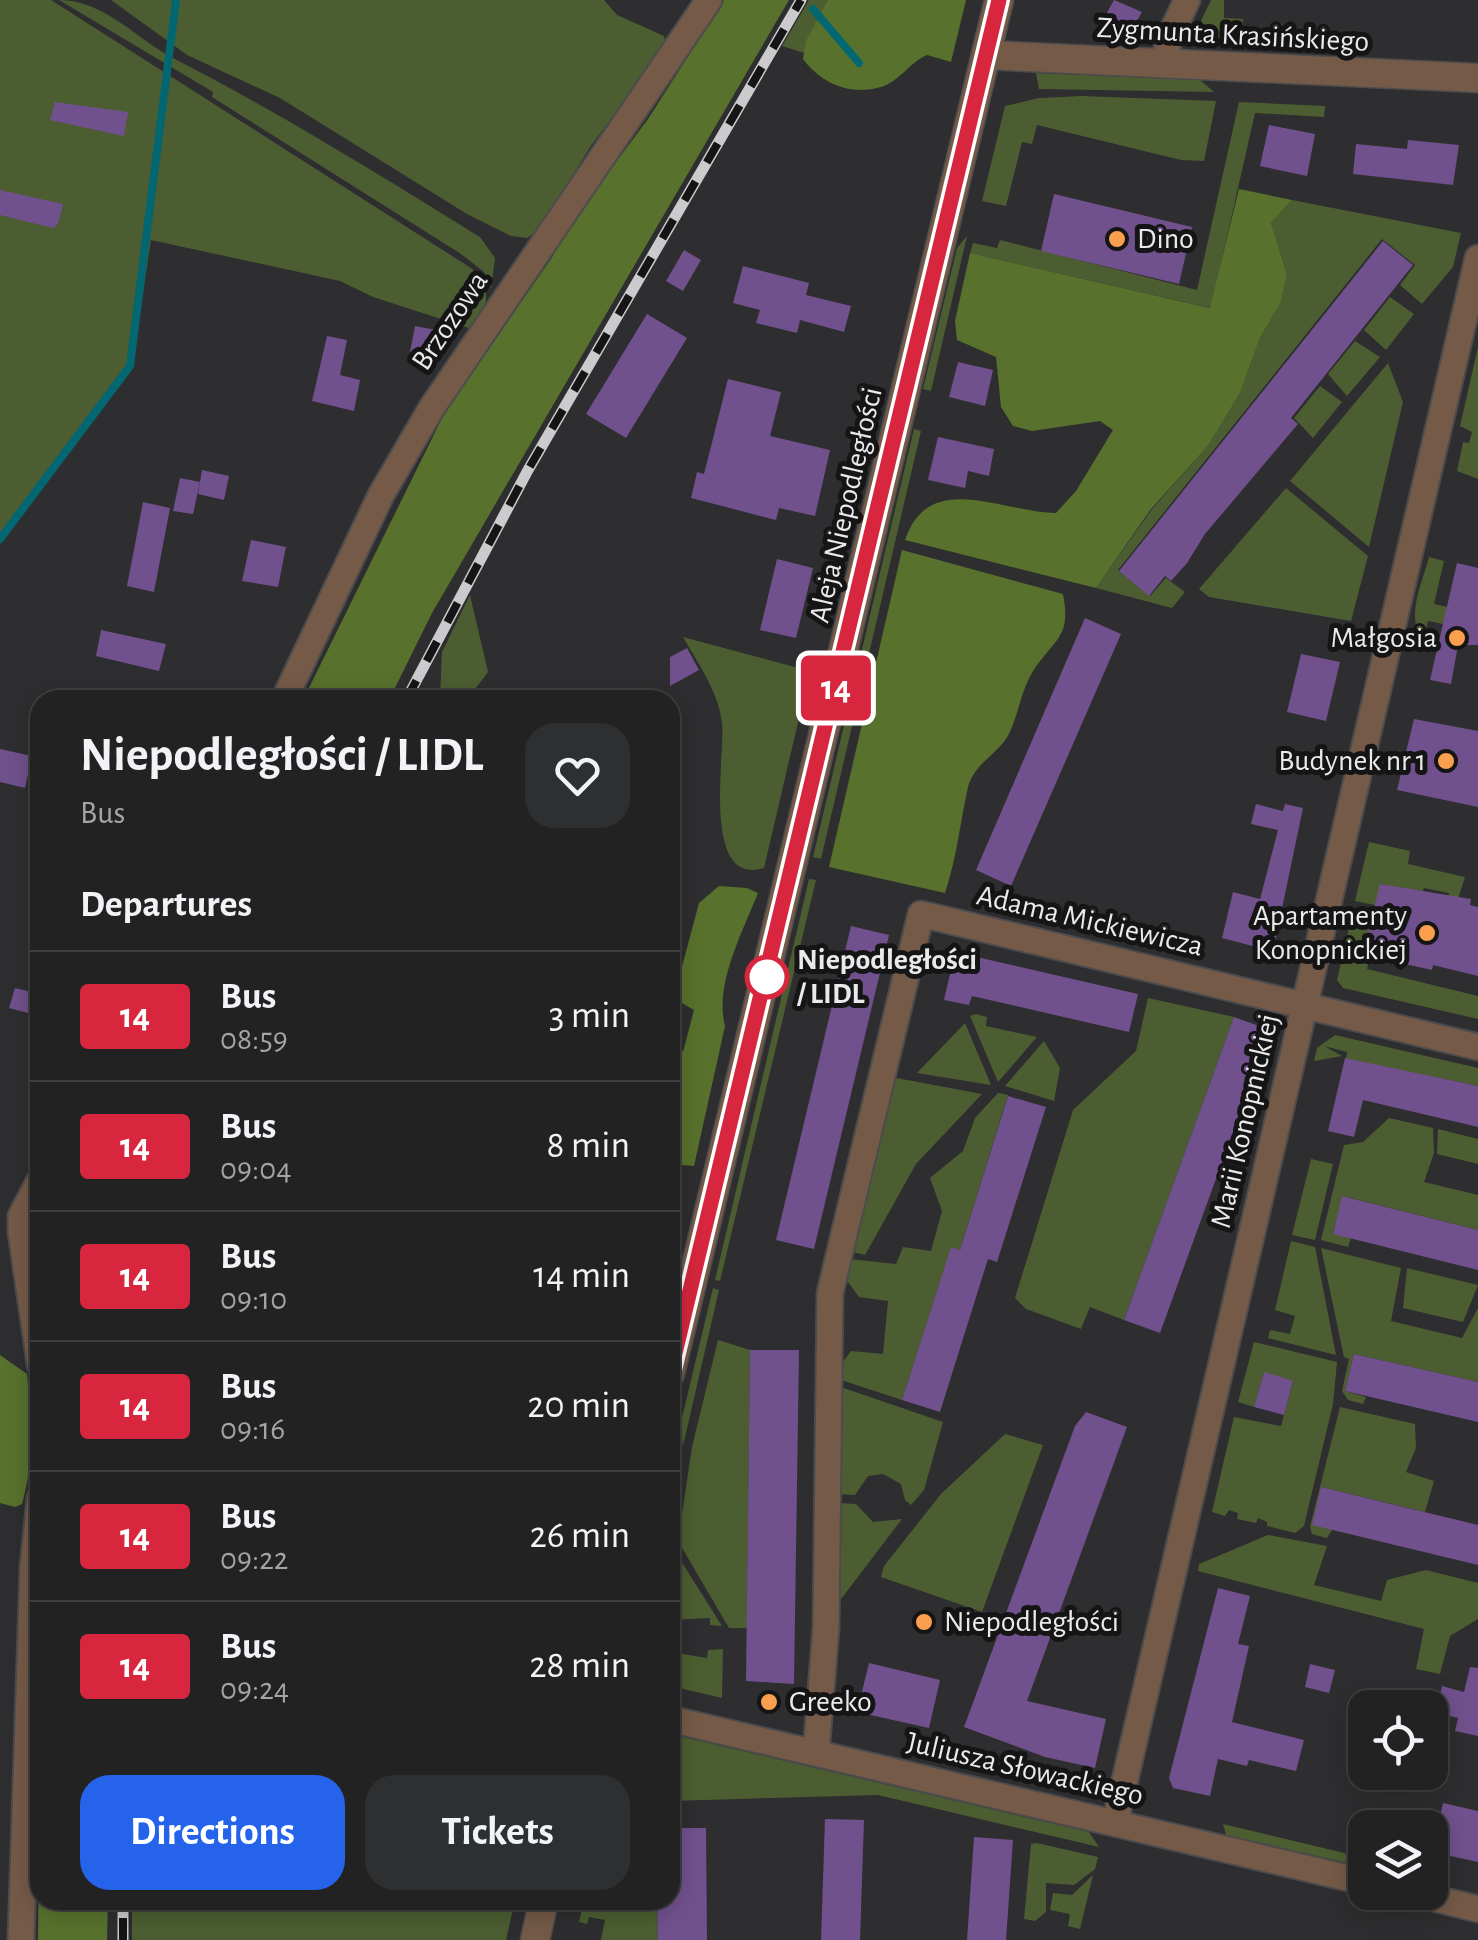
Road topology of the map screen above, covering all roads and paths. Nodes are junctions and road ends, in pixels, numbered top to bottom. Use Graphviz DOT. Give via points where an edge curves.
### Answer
graph roads {
  1 [pos="709,0"];
  2 [pos="999,0"];
  3 [pos="1187,0"];
  4 [pos="986,55"];
  5 [pos="1163,64"];
  6 [pos="1478,78"];
  7 [pos="1478,258"];
  8 [pos="289,690"];
  9 [pos="1306,1005"];
  10 [pos="1478,1047"];
  11 [pos="30,1200"];
  12 [pos="30,1295"];
  13 [pos="680,1332"];
  14 [pos="30,1660"];
  15 [pos="680,1721"];
  16 [pos="816,1753"];
  17 [pos="1116,1824"];
  18 [pos="1348,1878"];
  19 [pos="1448,1902"];
  20 [pos="1478,1909"];
  21 [pos="542,1910"];
  22 [pos="21,1940"];
  23 [pos="535,1940"];
  1 -- 8 [label="street, Brzozowa" via="431,409 381,494"];
  2 -- 4 [label="street, Aleja Niepodległości"];
  3 -- 5 [label="street"];
  4 -- 5 [label="street, Zygmunta Krasińskiego"];
  4 -- 13 [label="street, Aleja Niepodległości"];
  5 -- 6 [label="street, Zygmunta Krasińskiego"];
  7 -- 9 [label="street, Marii Konopnickiej"];
  9 -- 10 [label="street, Adama Mickiewicza"];
  9 -- 16 [label="street, Adama Mickiewicza" via="921,914 830,1293 826,1628"];
  9 -- 17 [label="street, Marii Konopnickiej"];
  11 -- 12 [label="street" via="21,1232"];
  14 -- 22 [label="street"];
  15 -- 16 [label="street, Juliusza Słowackiego"];
  16 -- 17 [label="street, Juliusza Słowackiego"];
  17 -- 18 [label="street, Juliusza Słowackiego"];
  19 -- 20 [label="street"];
  21 -- 23 [label="street"];
}
